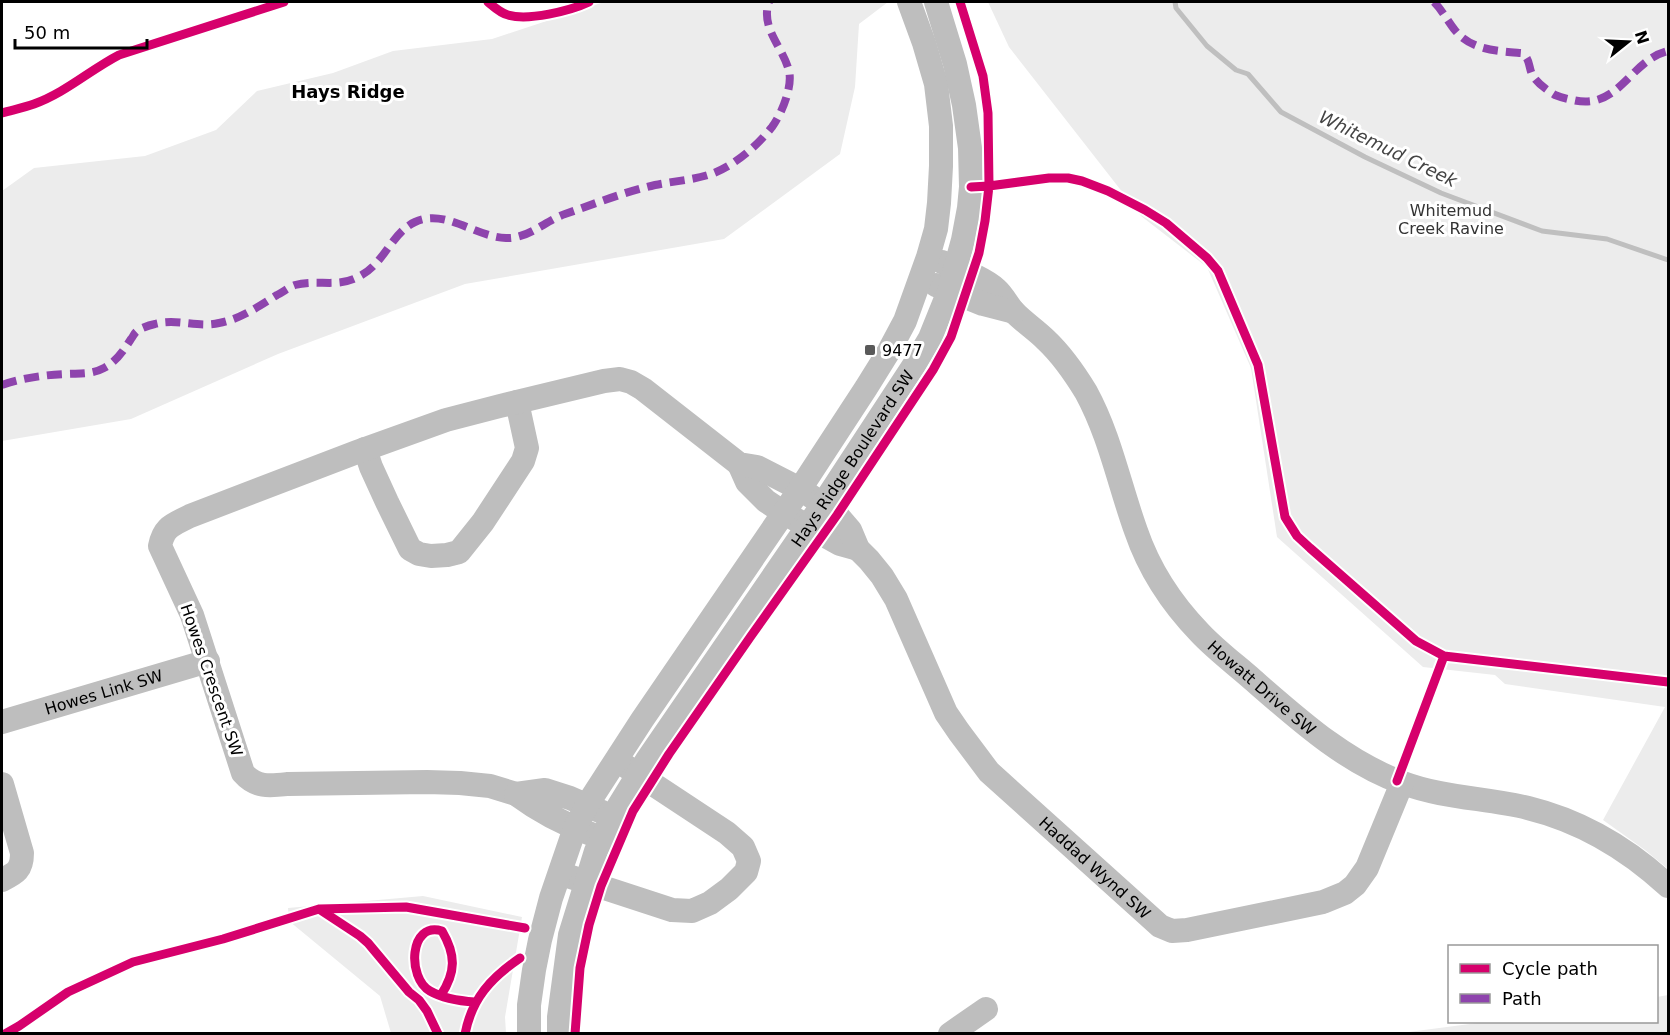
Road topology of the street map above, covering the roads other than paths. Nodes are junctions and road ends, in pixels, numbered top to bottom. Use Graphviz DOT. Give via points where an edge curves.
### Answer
graph roads {
  1 [pos="909,2"];
  2 [pos="936,2"];
  3 [pos="924,268"];
  4 [pos="953,279"];
  5 [pos="517,402"];
  6 [pos="365,449"];
  7 [pos="739,464"];
  8 [pos="800,489"];
  9 [pos="823,504"];
  10 [pos="783,513"];
  11 [pos="807,526"];
  12 [pos="858,549"];
  13 [pos="208,661"];
  14 [pos="2,722"];
  15 [pos="617,760"];
  16 [pos="637,775"];
  17 [pos="1402,783"];
  18 [pos="2,784"];
  19 [pos="516,794"];
  20 [pos="587,805"];
  21 [pos="607,827"];
  22 [pos="575,828"];
  23 [pos="560,874"];
  24 [pos="2,880"];
  25 [pos="586,882"];
  26 [pos="1668,886"];
  27 [pos="986,1009"];
  28 [pos="529,1034"];
  29 [pos="559,1034"];
  30 [pos="950,1034"];
  1 -- 3 [label="street, Hays Ridge Boulevard SW" via="936,84 941,126 936,229"];
  2 -- 4 [label="street, Hays Ridge Boulevard SW" via="955,64 970,148 969,208"];
  3 -- 4 [label="street, Howatt Drive SW"];
  3 -- 8 [label="street, Hays Ridge Boulevard SW" via="905,321 889,351"];
  4 -- 9 [label="street, Hays Ridge Boulevard SW" via="930,338"];
  4 -- 17 [label="street, Howatt Drive SW" via="983,304 1014,312 1062,358 1086,394 1105,434 1146,555 1184,616 1314,732 1358,762"];
  5 -- 6 [label="street, Howes Crescent SW" via="446,420"];
  5 -- 6 [label="street" via="527,448 523,461 459,552 431,556 410,549"];
  5 -- 7 [label="street, Howes Crescent SW" via="604,381 631,382"];
  6 -- 13 [label="street, Howes Crescent SW" via="190,516 163,534 160,546"];
  7 -- 8 [label="street, Howes Crescent SW" via="757,467"];
  7 -- 10 [label="street, Haddad Wynd SW" via="747,482"];
  8 -- 9 [label="street, Howes Crescent SW"];
  8 -- 10 [label="street, Hays Ridge Boulevard SW"];
  9 -- 11 [label="street, Hays Ridge Boulevard SW"];
  9 -- 12 [label="street, Haddad Wynd SW" via="850,530"];
  10 -- 11 [label="street, Haddad Wynd SW"];
  10 -- 15 [label="street, Hays Ridge Boulevard SW"];
  11 -- 12 [label="street, Haddad Wynd SW"];
  11 -- 16 [label="street, Hays Ridge Boulevard SW"];
  12 -- 17 [label="street, Haddad Wynd SW" via="896,599 946,713 989,772 1160,926 1172,931 1187,930 1323,902 1345,893 1367,868"];
  13 -- 14 [label="street, Howes Link SW"];
  13 -- 19 [label="street, Howes Crescent SW" via="243,773 250,781 271,786 460,783"];
  15 -- 16 [label="street"];
  15 -- 20 [label="street, Hays Ridge Boulevard SW"];
  16 -- 21 [label="street, Hays Ridge Boulevard SW"];
  16 -- 25 [label="street" via="743,847 748,861 746,872 710,903 692,911 672,910"];
  17 -- 26 [label="street, Howatt Drive SW" via="1527,808 1570,822 1626,851"];
  18 -- 24 [label="street" via="22,864"];
  19 -- 20 [label="street" via="545,790"];
  19 -- 22 [label="street"];
  20 -- 21 [label="street"];
  20 -- 22 [label="street, Hays Ridge Boulevard SW"];
  21 -- 22 [label="street"];
  21 -- 25 [label="street, Hays Ridge Boulevard SW"];
  22 -- 23 [label="street, Hays Ridge Boulevard SW"];
  23 -- 25 [label="street"];
  23 -- 28 [label="street, Hays Ridge Boulevard SW" via="534,970"];
  25 -- 29 [label="street, Hays Ridge Boulevard SW" via="570,935"];
  27 -- 30 [label="street"];
}
